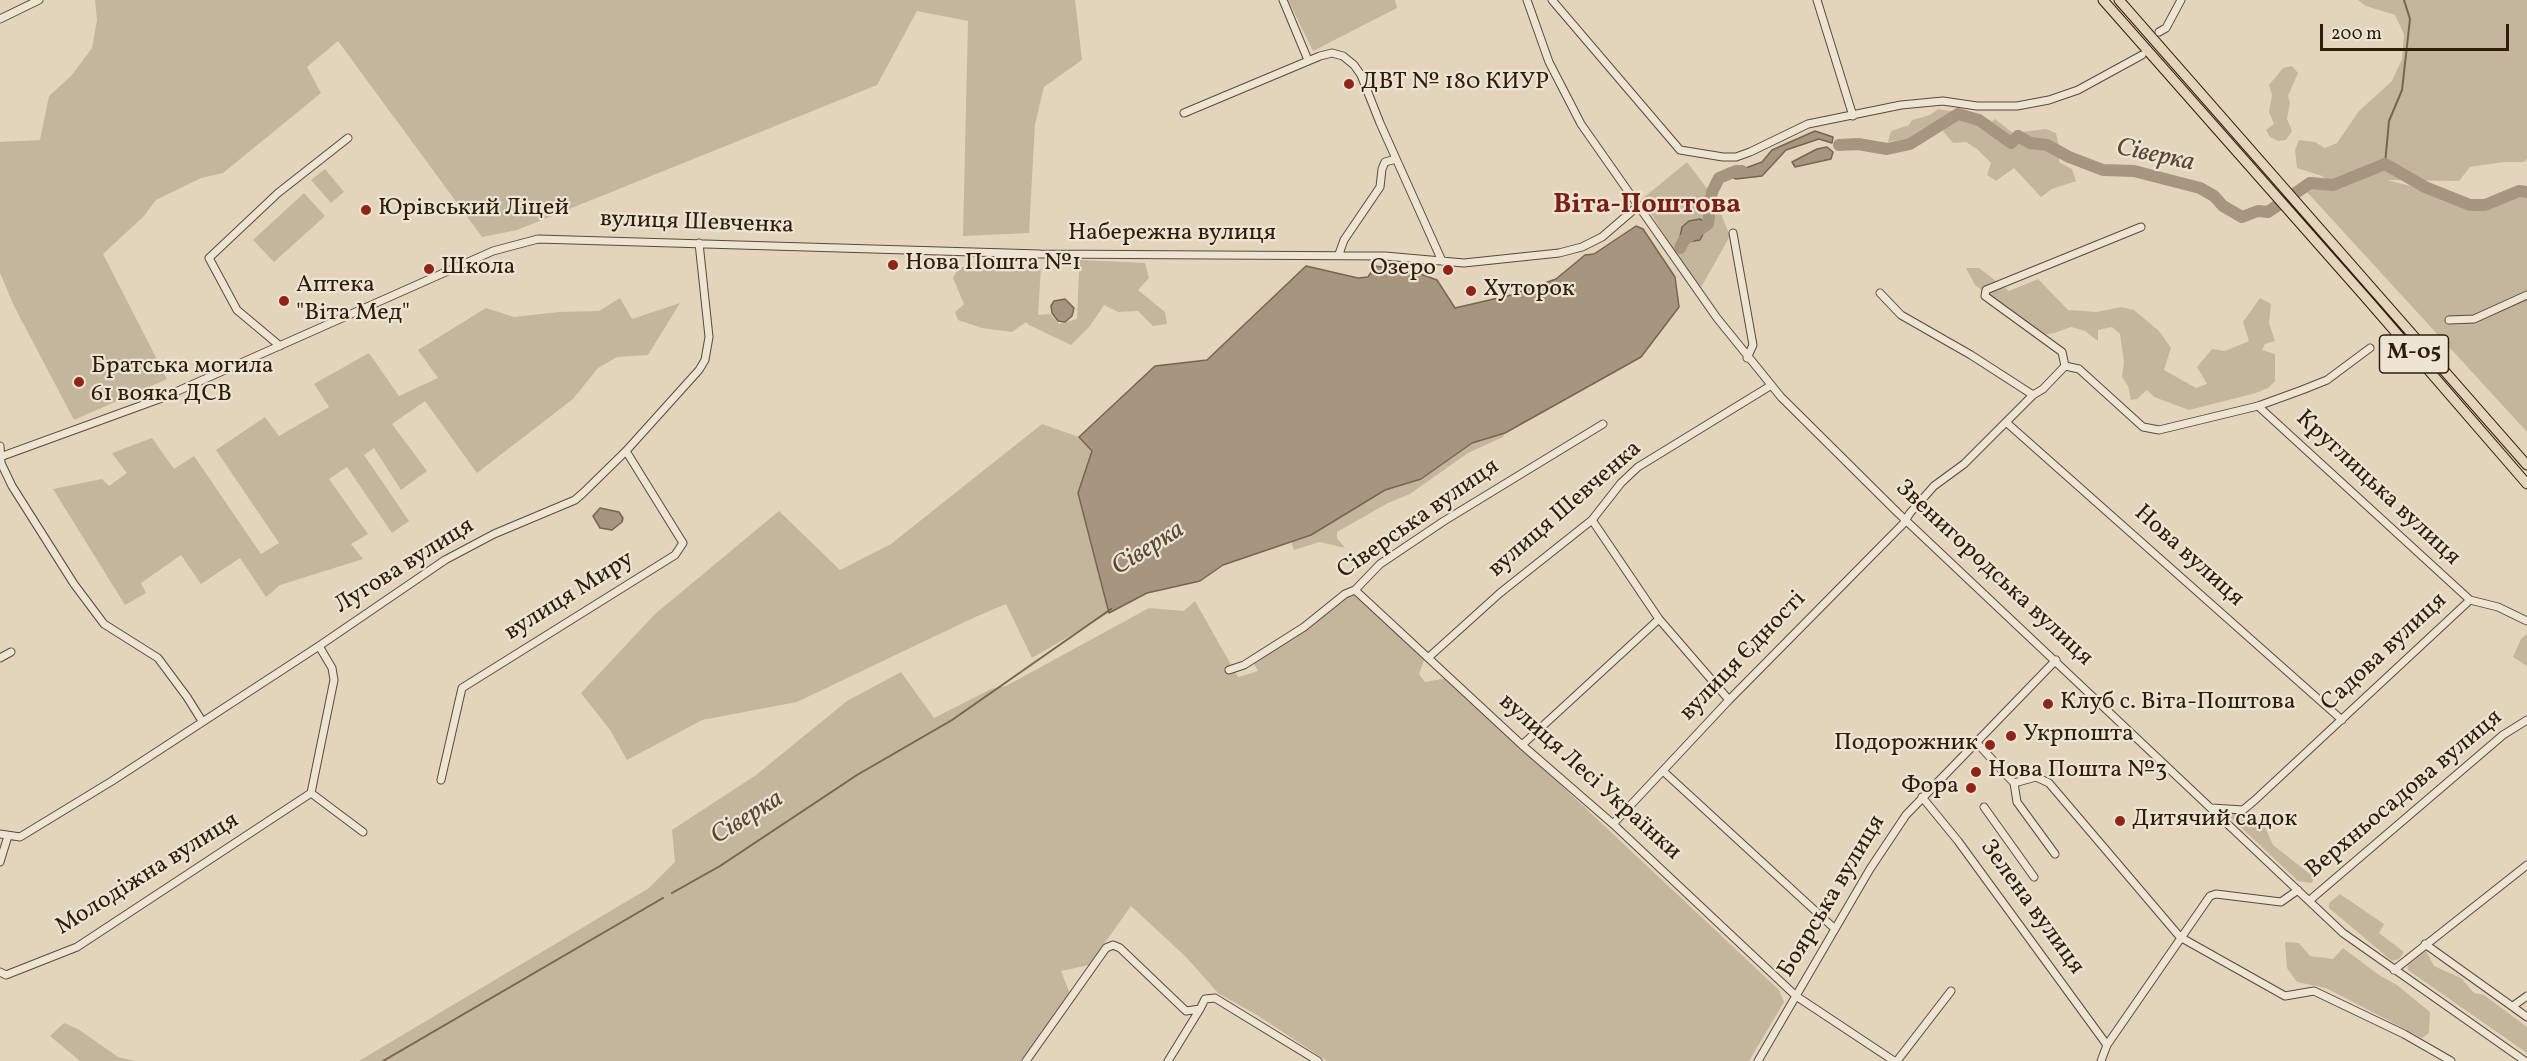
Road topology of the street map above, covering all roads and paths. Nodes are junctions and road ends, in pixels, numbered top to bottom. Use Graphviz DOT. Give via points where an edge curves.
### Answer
graph roads {
  1 [pos="39,0"];
  2 [pos="1283,0"];
  3 [pos="1527,0"];
  4 [pos="1551,0"];
  5 [pos="1817,0"];
  6 [pos="2103,0"];
  7 [pos="2119,0"];
  8 [pos="2181,0"];
  9 [pos="0,19"];
  10 [pos="2159,32"];
  11 [pos="2142,55"];
  12 [pos="1308,60"];
  13 [pos="1184,113"];
  14 [pos="1853,116"];
  15 [pos="348,138"];
  16 [pos="1396,159"];
  17 [pos="1638,206"];
  18 [pos="2141,227"];
  19 [pos="1733,233"];
  20 [pos="699,243"];
  21 [pos="1004,253"];
  22 [pos="1339,254"];
  23 [pos="1442,261"];
  24 [pos="1880,293"];
  25 [pos="2527,295"];
  26 [pos="2449,320"];
  27 [pos="280,346"];
  28 [pos="2370,348"];
  29 [pos="1747,358"];
  30 [pos="2065,366"];
  31 [pos="1770,386"];
  32 [pos="2033,395"];
  33 [pos="2258,406"];
  34 [pos="2007,423"];
  35 [pos="1603,424"];
  36 [pos="0,446"];
  37 [pos="626,451"];
  38 [pos="0,457"];
  39 [pos="2527,465"];
  40 [pos="2527,484"];
  41 [pos="1905,519"];
  42 [pos="1592,520"];
  43 [pos="1355,590"];
  44 [pos="2470,600"];
  45 [pos="1659,619"];
  46 [pos="2527,621"];
  47 [pos="319,646"];
  48 [pos="11,652"];
  49 [pos="1429,657"];
  50 [pos="0,658"];
  51 [pos="2056,660"];
  52 [pos="1229,670"];
  53 [pos="1729,700"];
  54 [pos="2342,720"];
  55 [pos="2527,720"];
  56 [pos="202,721"];
  57 [pos="1976,742"];
  58 [pos="1522,745"];
  59 [pos="1663,771"];
  60 [pos="441,780"];
  61 [pos="2014,783"];
  62 [pos="311,793"];
  63 [pos="1922,797"];
  64 [pos="1984,807"];
  65 [pos="2212,808"];
  66 [pos="1613,824"];
  67 [pos="363,832"];
  68 [pos="0,834"];
  69 [pos="8,836"];
  70 [pos="2055,854"];
  71 [pos="0,862"];
  72 [pos="2527,865"];
  73 [pos="2034,877"];
  74 [pos="2298,890"];
  75 [pos="2310,900"];
  76 [pos="1835,929"];
  77 [pos="2180,937"];
  78 [pos="2425,944"];
  79 [pos="2394,970"];
  80 [pos="0,972"];
  81 [pos="1951,992"];
  82 [pos="1796,996"];
  83 [pos="2527,996"];
  84 [pos="2513,1006"];
  85 [pos="1200,1009"];
  86 [pos="2527,1017"];
  87 [pos="2107,1045"];
  88 [pos="1026,1061"];
  89 [pos="1168,1061"];
  90 [pos="1318,1061"];
  91 [pos="1758,1061"];
  92 [pos="1896,1061"];
  93 [pos="2102,1061"];
  94 [pos="2451,1061"];
  95 [pos="2525,1061"];
  1 -- 9 [label="street"];
  2 -- 12 [label="street"];
  3 -- 17 [label="street, Звенигородська вулиця" via="1564,93 1591,140"];
  4 -- 14 [label="street" via="1680,150 1736,157 1801,127"];
  5 -- 14 [label="street"];
  6 -- 40 [label="highway, М-05"];
  7 -- 39 [label="highway, М-05"];
  8 -- 10 [label="street"];
  11 -- 14 [label="street" via="2078,90 2049,100 2016,106 1912,103"];
  12 -- 13 [label="street"];
  12 -- 16 [label="street" via="1332,53 1354,64"];
  15 -- 27 [label="street" via="278,193 209,258 237,310"];
  16 -- 22 [label="street" via="1385,162 1380,187 1344,240"];
  16 -- 23 [label="street"];
  17 -- 23 [label="street, Набережна вулиця" via="1602,237 1569,251 1473,263"];
  17 -- 29 [label="street, Звенигородська вулиця"];
  18 -- 30 [label="street" via="1986,290 1985,296 2062,352"];
  19 -- 29 [label="street" via="1753,345"];
  20 -- 21 [label="street, вулиця Шевченка"];
  20 -- 27 [label="street, вулиця Шевченка" via="538,239 493,251"];
  20 -- 37 [label="street, Лугова вулиця" via="709,337 705,360"];
  21 -- 22 [label="street, Набережна вулиця"];
  22 -- 23 [label="street, Набережна вулиця"];
  24 -- 32 [label="street" via="1901,315"];
  25 -- 26 [label="street" via="2474,319"];
  27 -- 38 [label="street, вулиця Шевченка" via="162,398"];
  28 -- 33 [label="street" via="2327,380"];
  29 -- 31 [label="street, Звенигородська вулиця"];
  30 -- 32 [label="street"];
  30 -- 33 [label="street" via="2079,369 2150,430"];
  31 -- 41 [label="street, Звенигородська вулиця"];
  31 -- 42 [label="street, вулиця Шевченка" via="1638,467"];
  32 -- 34 [label="street"];
  33 -- 44 [label="street, Круглицька вулиця"];
  34 -- 41 [label="street" via="1965,464 1934,486"];
  34 -- 54 [label="street, Нова вулиця"];
  35 -- 43 [label="street, Сіверська вулиця" via="1444,521 1380,564"];
  36 -- 38 [label="street"];
  37 -- 47 [label="street, Лугова вулиця" via="575,500 494,534 445,560"];
  37 -- 60 [label="street, вулиця Миру" via="683,543 675,555 462,688"];
  38 -- 56 [label="street" via="12,486 104,624 158,658"];
  41 -- 51 [label="street, Звенигородська вулиця"];
  41 -- 53 [label="street, вулиця Єдності"];
  42 -- 45 [label="street"];
  42 -- 49 [label="street, вулиця Шевченка" via="1500,593"];
  43 -- 49 [label="street, вулиця Лесі Українки"];
  43 -- 52 [label="street, Сіверська вулиця" via="1245,665"];
  44 -- 46 [label="street" via="2498,607"];
  44 -- 54 [label="street, Садова вулиця"];
  45 -- 53 [label="street"];
  45 -- 58 [label="street"];
  47 -- 56 [label="street, Лугова вулиця"];
  47 -- 62 [label="street" via="332,668 334,680"];
  48 -- 50 [label="street"];
  49 -- 58 [label="street, вулиця Лесі Українки"];
  51 -- 57 [label="street, Боярська вулиця"];
  51 -- 65 [label="street, Звенигородська вулиця"];
  53 -- 59 [label="street, вулиця Єдності"];
  54 -- 65 [label="street, Садова вулиця" via="2242,810"];
  55 -- 75 [label="street, Верхньосадова вулиця" via="2503,735"];
  56 -- 69 [label="street, Лугова вулиця" via="20,837"];
  57 -- 61 [label="street"];
  57 -- 63 [label="street, Боярська вулиця"];
  58 -- 66 [label="street, вулиця Лесі Українки"];
  59 -- 66 [label="street, вулиця Єдності"];
  59 -- 76 [label="street"];
  61 -- 70 [label="street" via="2017,802"];
  61 -- 77 [label="street" via="2036,777 2049,783"];
  62 -- 67 [label="street"];
  62 -- 80 [label="street, Молодіжна вулиця" via="77,947 6,975"];
  63 -- 76 [label="street, Боярська вулиця" via="1897,827"];
  63 -- 87 [label="street, Зелена вулиця"];
  64 -- 73 [label="street"];
  65 -- 74 [label="street, Звенигородська вулиця"];
  66 -- 82 [label="street, вулиця Лесі Українки"];
  68 -- 69 [label="street"];
  69 -- 71 [label="street"];
  72 -- 78 [label="street"];
  74 -- 75 [label="street, Звенигородська вулиця"];
  74 -- 77 [label="street" via="2281,902 2210,896"];
  75 -- 79 [label="street, Звенигородська вулиця" via="2343,933"];
  76 -- 82 [label="street, Боярська вулиця"];
  77 -- 87 [label="street"];
  77 -- 94 [label="street" via="2285,996 2314,991"];
  78 -- 79 [label="street"];
  78 -- 84 [label="street"];
  79 -- 95 [label="street, Звенигородська вулиця"];
  81 -- 92 [label="street"];
  82 -- 91 [label="street, Боярська вулиця"];
  82 -- 92 [label="street, вулиця Лесі Українки"];
  83 -- 84 [label="street"];
  84 -- 86 [label="street"];
  85 -- 88 [label="street" via="1186,1011 1113,945"];
  85 -- 89 [label="street"];
  85 -- 90 [label="street" via="1205,999 1215,998"];
  87 -- 93 [label="street"];
}
